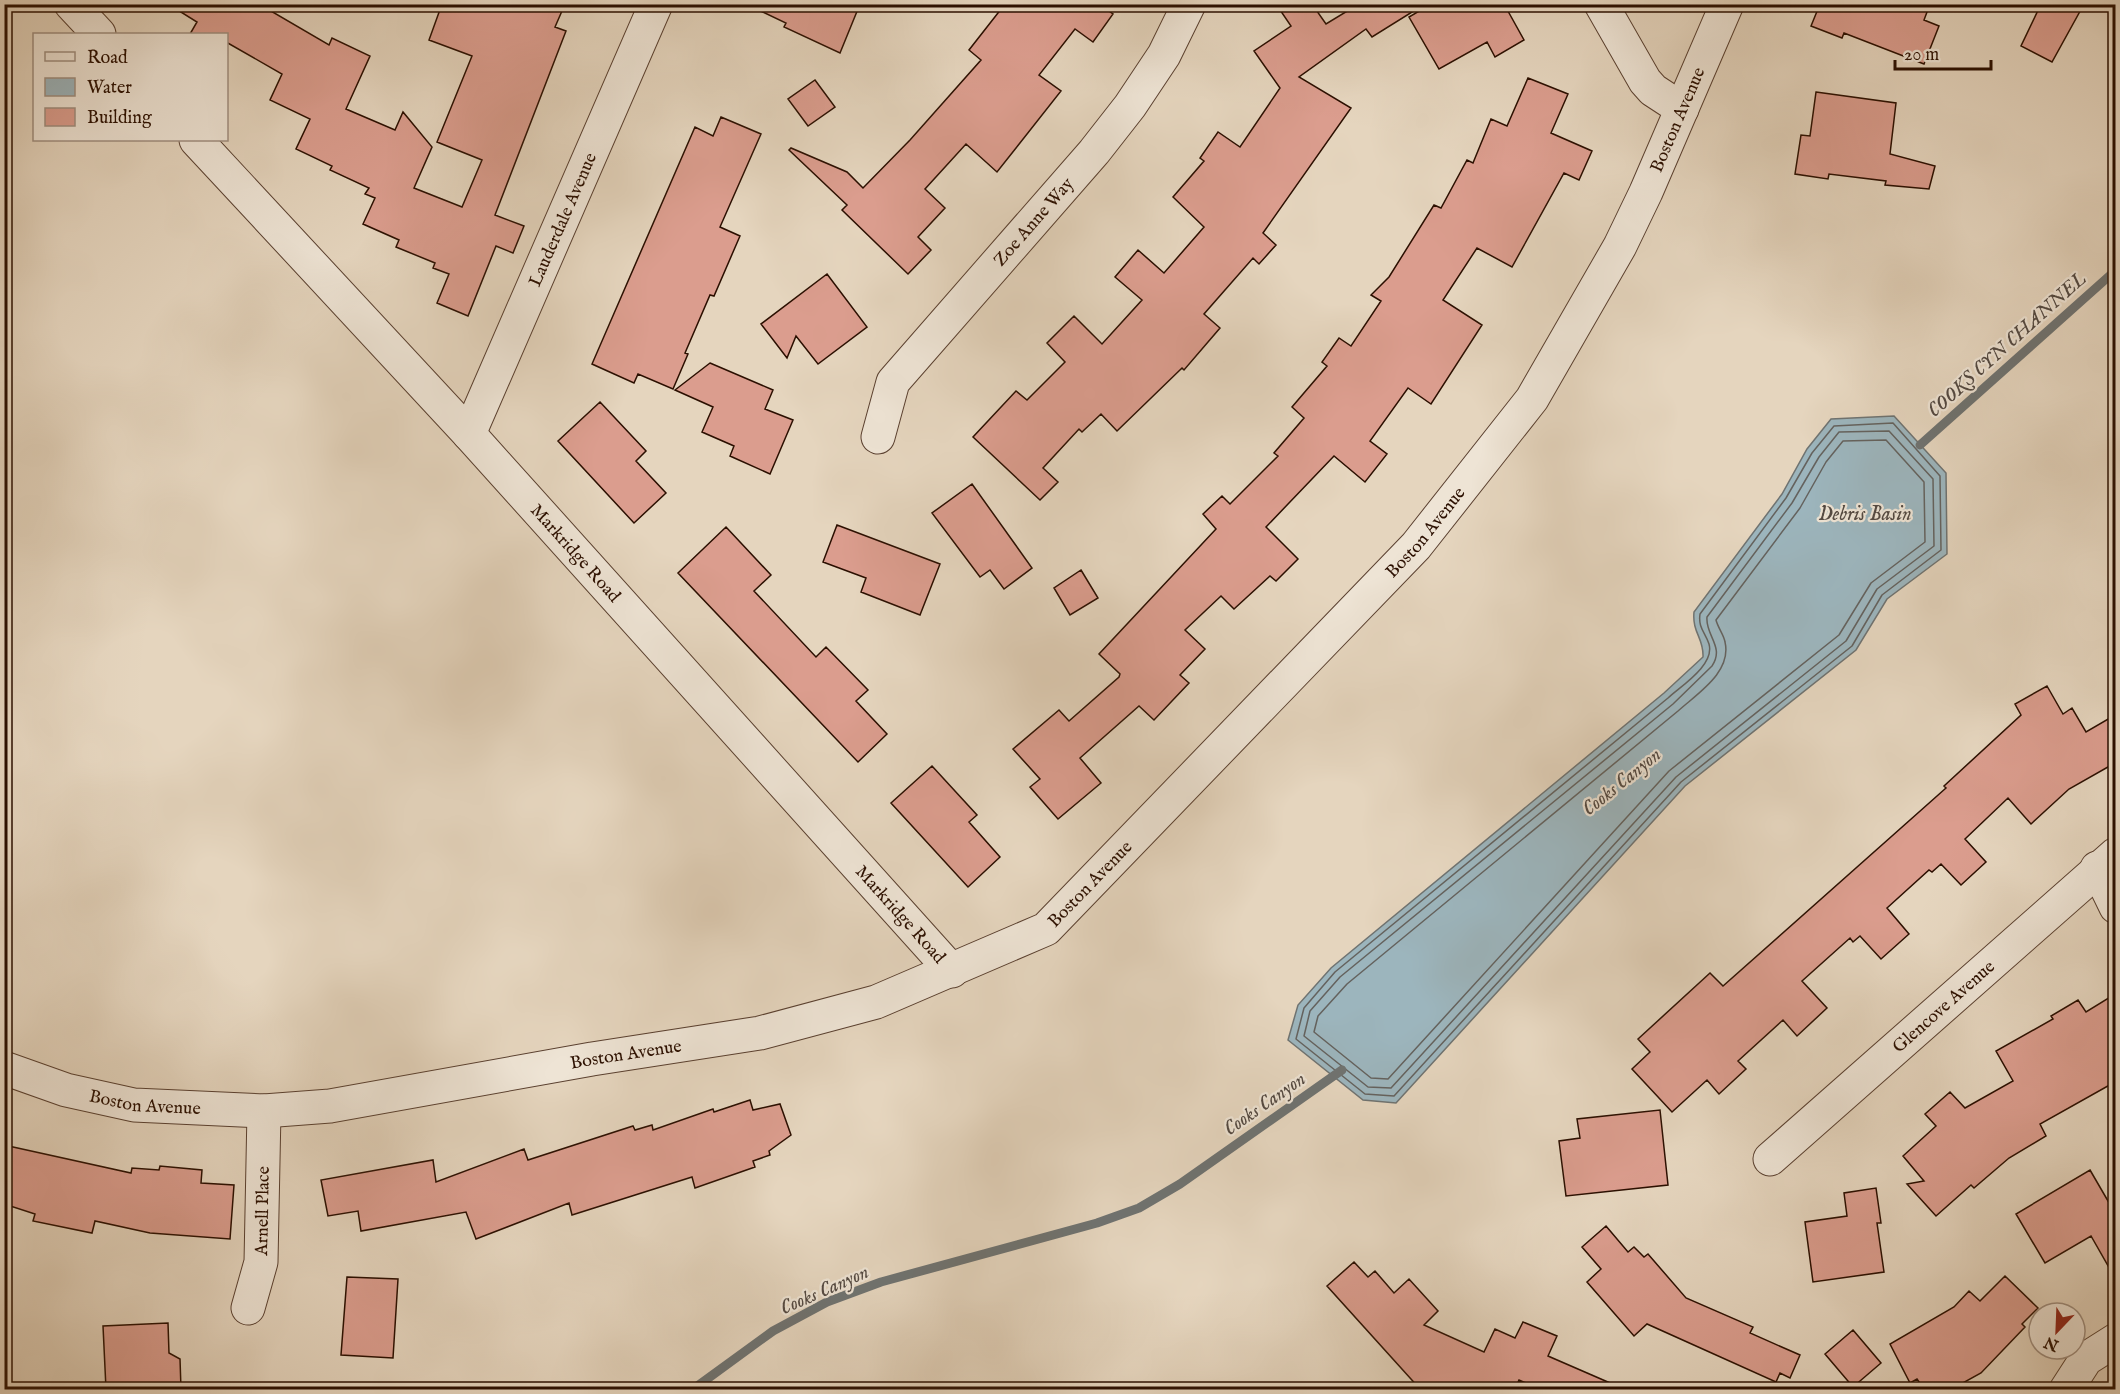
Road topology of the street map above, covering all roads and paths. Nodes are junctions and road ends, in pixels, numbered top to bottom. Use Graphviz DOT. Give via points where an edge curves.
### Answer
graph roads {
  1 [pos="71,4"];
  2 [pos="656,4"];
  3 [pos="1189,4"];
  4 [pos="1600,4"];
  5 [pos="1727,4"];
  6 [pos="98,33"];
  7 [pos="1682,109"];
  8 [pos="197,141"];
  9 [pos="469,434"];
  10 [pos="878,437"];
  11 [pos="2106,861"];
  12 [pos="2115,907"];
  13 [pos="952,971"];
  14 [pos="4,1068"];
  15 [pos="264,1111"];
  16 [pos="1770,1159"];
  17 [pos="248,1308"];
  18 [pos="2115,1340"];
  19 [pos="2066,1389"];
  1 -- 6 [label="street"];
  2 -- 9 [label="street, Lauderdale Avenue"];
  3 -- 10 [label="street, Zoe Anne Way" via="1164,54 1094,152 893,382"];
  4 -- 7 [label="street" via="1645,81"];
  5 -- 7 [label="street, Boston Avenue"];
  7 -- 13 [label="street, Boston Avenue" via="1620,246 1532,399 1416,546 1046,929"];
  8 -- 9 [label="street, Markridge Road"];
  9 -- 13 [label="street, Markridge Road"];
  11 -- 12 [label="street"];
  11 -- 16 [label="street, Glencove Avenue"];
  13 -- 15 [label="street, Boston Avenue" via="876,1002 760,1033 330,1106"];
  14 -- 15 [label="street, Boston Avenue" via="66,1090 135,1105"];
  15 -- 17 [label="street, Arnell Place" via="261,1262"];
  18 -- 19 [label="street" via="2086,1359"];
}
